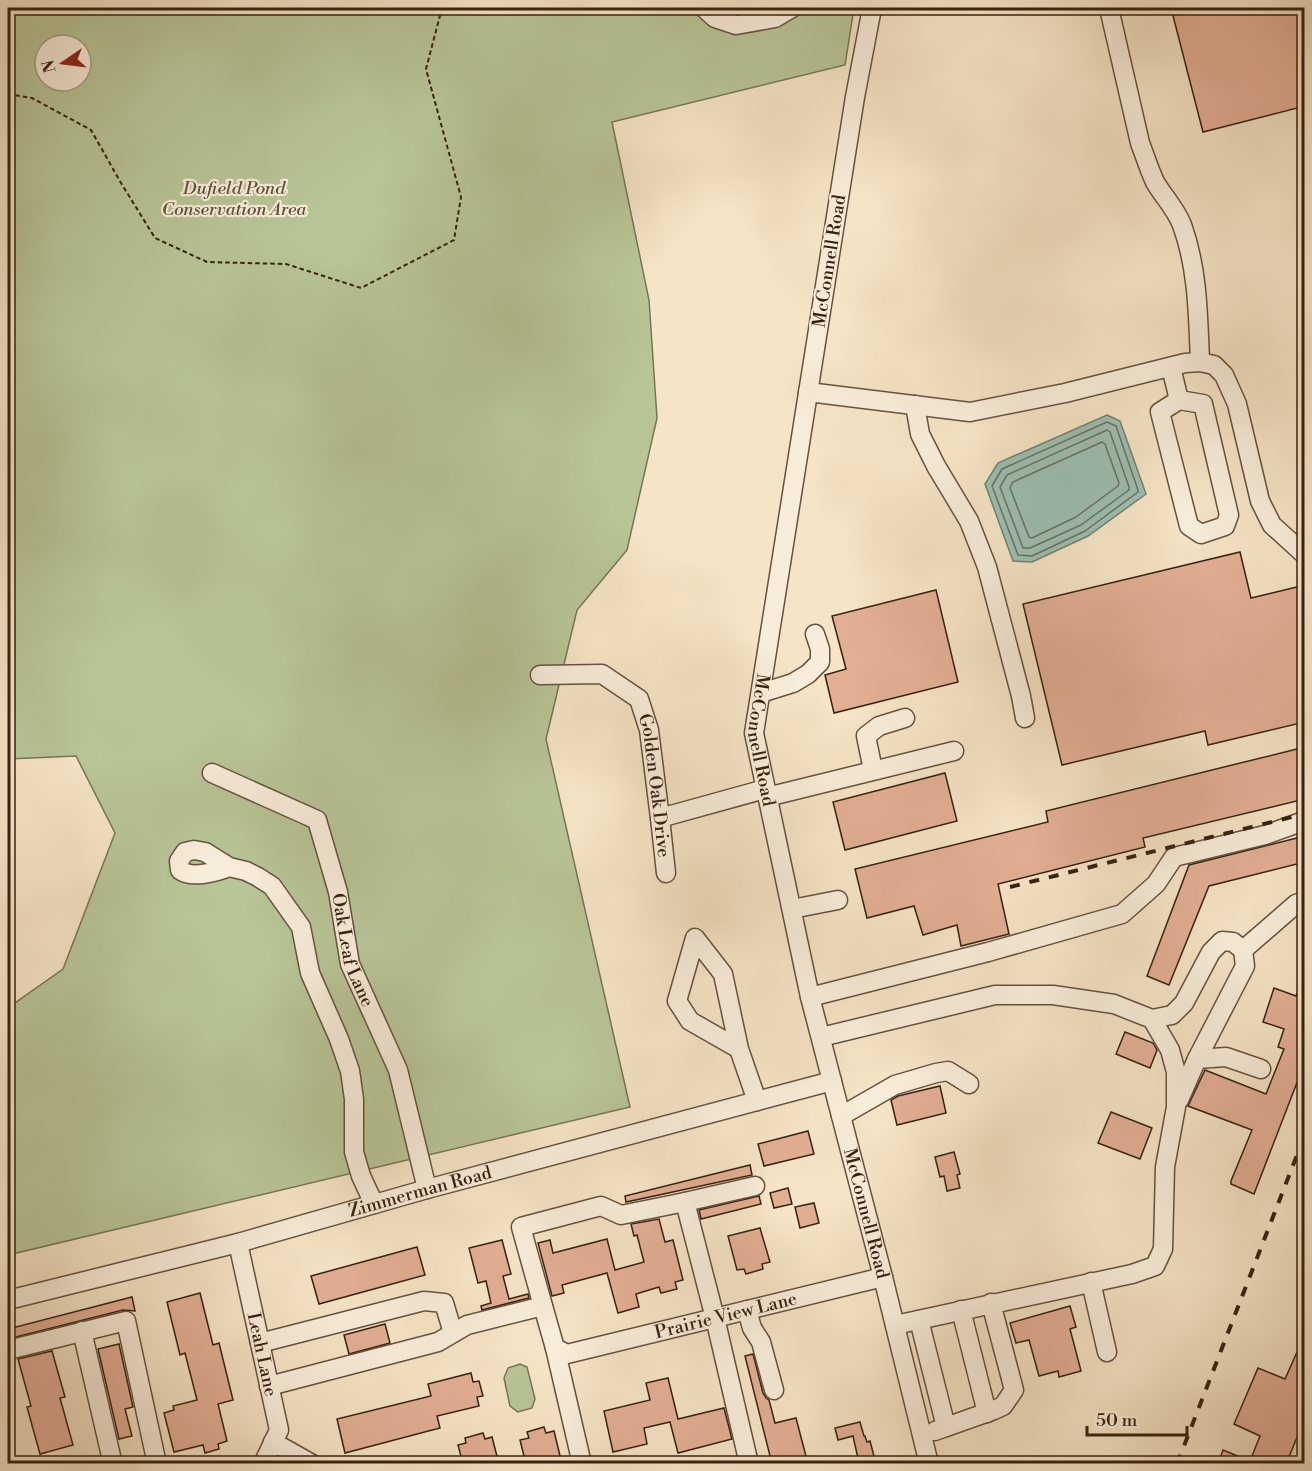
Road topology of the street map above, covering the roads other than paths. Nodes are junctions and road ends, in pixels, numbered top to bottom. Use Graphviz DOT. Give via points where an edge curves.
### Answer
graph roads {
  1 [pos="704,8"];
  2 [pos="726,8"];
  3 [pos="792,8"];
  4 [pos="872,8"];
  5 [pos="1108,8"];
  6 [pos="736,25"];
  7 [pos="1200,362"];
  8 [pos="1171,367"];
  9 [pos="808,392"];
  10 [pos="1179,400"];
  11 [pos="915,405"];
  12 [pos="1305,554"];
  13 [pos="815,634"];
  14 [pos="540,675"];
  15 [pos="761,693"];
  16 [pos="905,718"];
  17 [pos="1025,718"];
  18 [pos="954,751"];
  19 [pos="873,771"];
  20 [pos="212,773"];
  21 [pos="766,793"];
  22 [pos="660,818"];
  23 [pos="1305,821"];
  24 [pos="230,867"];
  25 [pos="666,873"];
  26 [pos="838,900"];
  27 [pos="1305,901"];
  28 [pos="792,909"];
  29 [pos="1242,950"];
  30 [pos="810,997"];
  31 [pos="1152,1019"];
  32 [pos="821,1037"];
  33 [pos="740,1049"];
  34 [pos="1197,1059"];
  35 [pos="1261,1069"];
  36 [pos="832,1081"];
  37 [pos="969,1084"];
  38 [pos="757,1101"];
  39 [pos="1176,1107"];
  40 [pos="841,1116"];
  41 [pos="755,1185"];
  42 [pos="427,1189"];
  43 [pos="686,1202"];
  44 [pos="374,1204"];
  45 [pos="238,1243"];
  46 [pos="883,1277"];
  47 [pos="1091,1282"];
  48 [pos="8,1300"];
  49 [pos="992,1304"];
  50 [pos="543,1306"];
  51 [pos="747,1310"];
  52 [pos="961,1310"];
  53 [pos="715,1318"];
  54 [pos="919,1320"];
  55 [pos="895,1325"];
  56 [pos="82,1331"];
  57 [pos="453,1333"];
  58 [pos="260,1343"];
  59 [pos="8,1350"];
  60 [pos="561,1351"];
  61 [pos="1107,1352"];
  62 [pos="269,1386"];
  63 [pos="774,1390"];
  64 [pos="987,1413"];
  65 [pos="946,1427"];
  66 [pos="922,1436"];
  67 [pos="273,1442"];
  68 [pos="111,1464"];
  69 [pos="157,1464"];
  70 [pos="263,1464"];
  71 [pos="312,1464"];
  72 [pos="582,1464"];
  73 [pos="749,1464"];
  74 [pos="929,1464"];
  1 -- 6 [label="street" via="715,18"];
  2 -- 6 [label="street"];
  3 -- 6 [label="street" via="776,18"];
  4 -- 9 [label="street, McConnell Road"];
  5 -- 7 [label="street" via="1140,142 1155,183 1181,222 1190,255 1196,284"];
  7 -- 8 [label="street"];
  7 -- 12 [label="street" via="1214,365 1224,375 1237,404 1260,501 1272,525"];
  8 -- 10 [label="street"];
  8 -- 11 [label="street" via="970,412"];
  9 -- 11 [label="street"];
  9 -- 15 [label="street, McConnell Road"];
  10 -- 10 [label="street" via="1160,412 1189,526 1201,534 1225,526 1229,515 1203,404"];
  11 -- 17 [label="street" via="920,434 969,521 987,567"];
  13 -- 15 [label="street" via="820,662 794,683"];
  14 -- 22 [label="street, Golden Oak Drive" via="602,674 639,699 649,730"];
  15 -- 21 [label="street, McConnell Road" via="754,734"];
  16 -- 19 [label="street" via="879,726 866,736"];
  18 -- 19 [label="street"];
  19 -- 21 [label="street"];
  20 -- 42 [label="street, Oak Leaf Lane" via="318,820 338,892 350,964 398,1070"];
  21 -- 22 [label="street"];
  21 -- 28 [label="street, McConnell Road"];
  22 -- 25 [label="street, Golden Oak Drive"];
  23 -- 30 [label="street" via="1174,857 1156,884 1122,914"];
  24 -- 44 [label="street" via="272,886 301,927 310,973 350,1071 354,1152"];
  26 -- 28 [label="street"];
  27 -- 29 [label="street" via="1296,904"];
  28 -- 30 [label="street, McConnell Road"];
  29 -- 31 [label="street" via="1233,942 1222,941 1211,952 1184,1003 1172,1015"];
  29 -- 34 [label="street" via="1245,966"];
  30 -- 32 [label="street, McConnell Road"];
  31 -- 32 [label="street" via="1114,1004 1053,995 995,995"];
  31 -- 39 [label="street" via="1170,1050 1176,1072"];
  32 -- 36 [label="street, McConnell Road"];
  33 -- 33 [label="street" via="723,974 695,938 677,1000 690,1020"];
  33 -- 38 [label="street"];
  34 -- 35 [label="street" via="1226,1057"];
  34 -- 39 [label="street"];
  36 -- 38 [label="street, Zimmerman Road"];
  36 -- 40 [label="street, McConnell Road"];
  37 -- 40 [label="street" via="948,1071 936,1073 895,1085"];
  38 -- 42 [label="street, Zimmerman Road"];
  39 -- 47 [label="street" via="1165,1167 1163,1249 1155,1266"];
  40 -- 46 [label="street, McConnell Road"];
  41 -- 43 [label="street"];
  42 -- 44 [label="street, Zimmerman Road"];
  43 -- 50 [label="street" via="621,1215 601,1206 521,1227"];
  43 -- 53 [label="street"];
  44 -- 45 [label="street, Zimmerman Road"];
  45 -- 48 [label="street, Zimmerman Road"];
  45 -- 58 [label="street, Leah Lane"];
  46 -- 51 [label="street, Prairie View Lane"];
  46 -- 55 [label="street, McConnell Road"];
  47 -- 49 [label="street"];
  47 -- 61 [label="street"];
  49 -- 52 [label="street"];
  49 -- 64 [label="street" via="1014,1390 1003,1406"];
  50 -- 57 [label="street" via="467,1325"];
  50 -- 60 [label="street"];
  51 -- 53 [label="street, Prairie View Lane"];
  51 -- 63 [label="street" via="761,1342"];
  52 -- 54 [label="street"];
  52 -- 64 [label="street"];
  53 -- 60 [label="street, Prairie View Lane"];
  53 -- 73 [label="street"];
  54 -- 55 [label="street"];
  54 -- 65 [label="street"];
  55 -- 66 [label="street, McConnell Road"];
  56 -- 59 [label="street"];
  56 -- 68 [label="street"];
  56 -- 69 [label="street" via="126,1321"];
  57 -- 58 [label="street" via="444,1303 424,1301"];
  57 -- 62 [label="street" via="438,1342"];
  58 -- 62 [label="street, Leah Lane"];
  60 -- 72 [label="street"];
  62 -- 67 [label="street, Leah Lane" via="279,1430"];
  64 -- 65 [label="street"];
  65 -- 66 [label="street"];
  66 -- 74 [label="street, McConnell Road"];
  67 -- 70 [label="street, Leah Lane"];
  67 -- 71 [label="street"];
}
